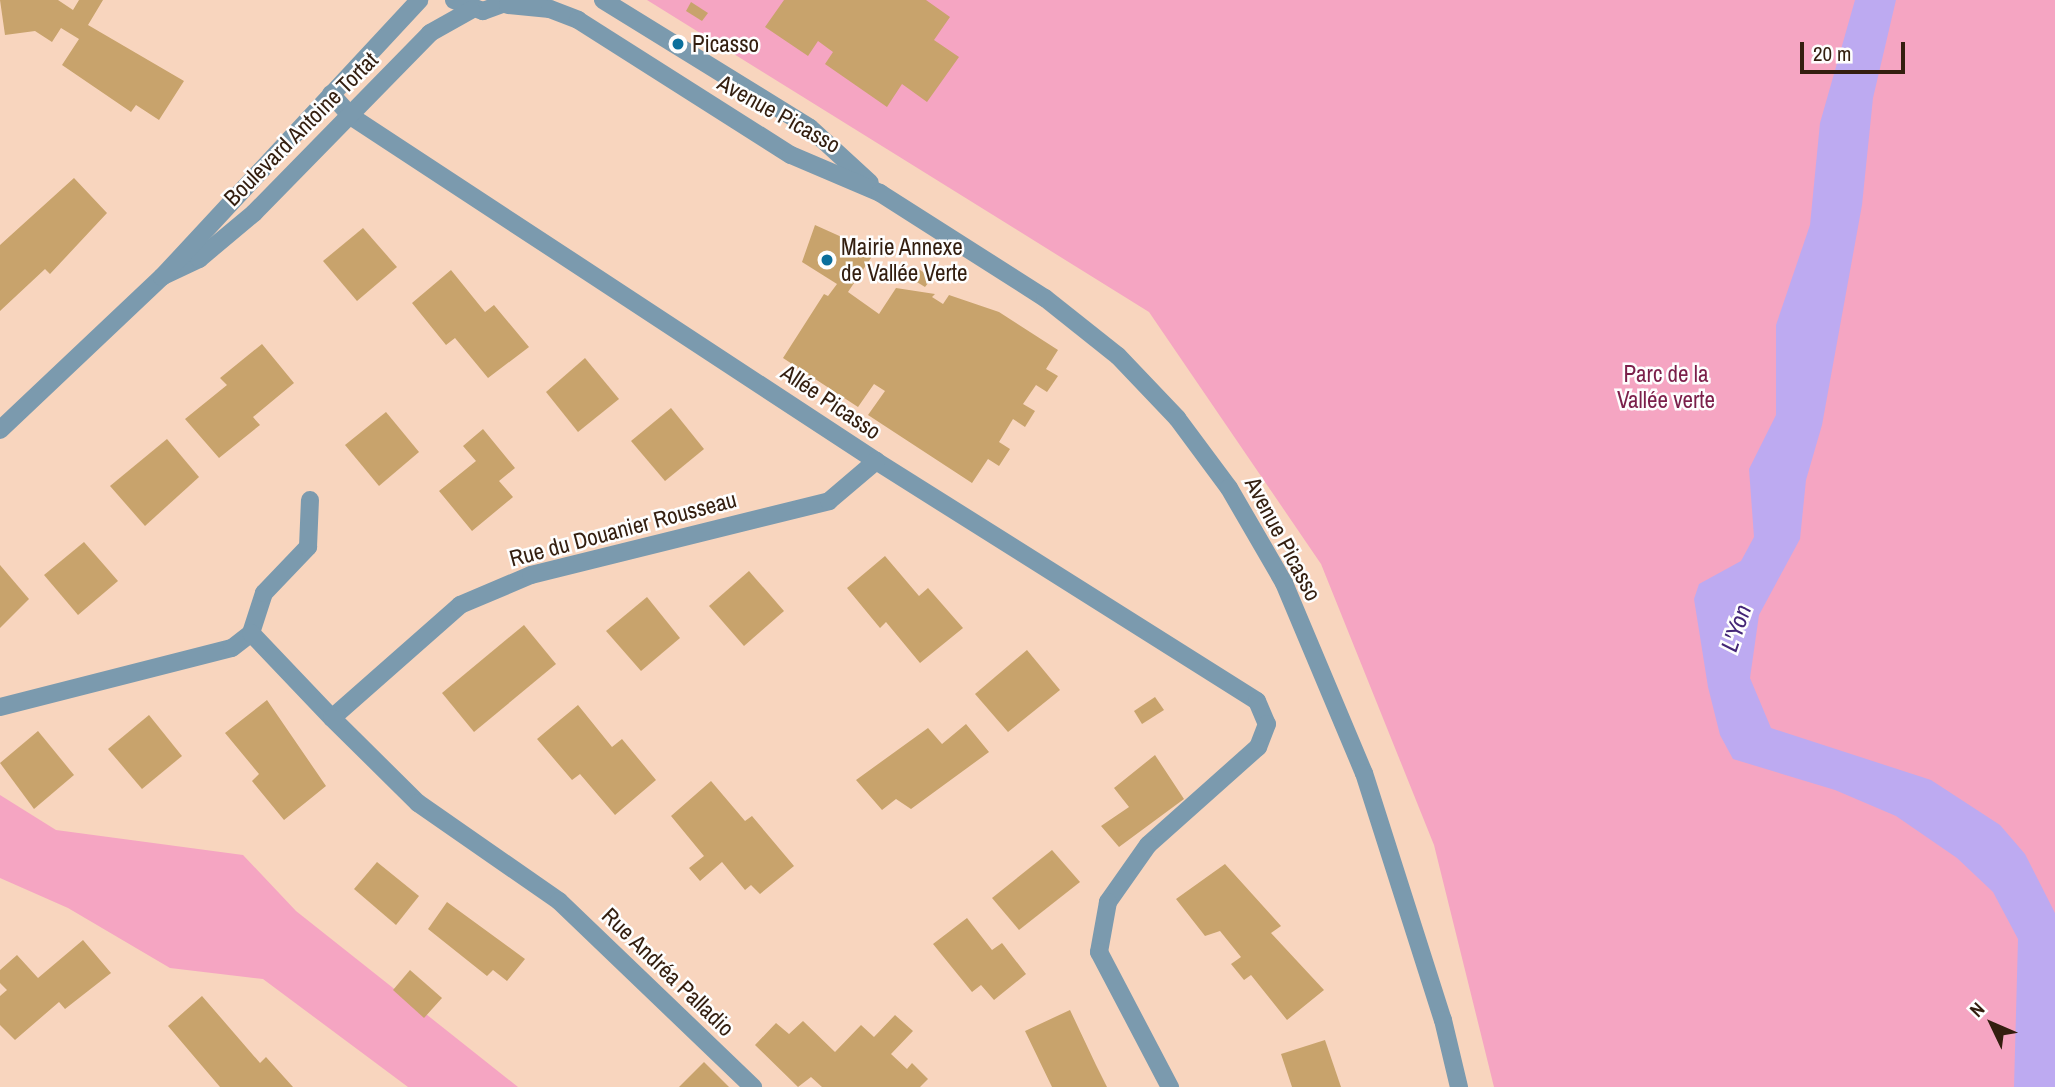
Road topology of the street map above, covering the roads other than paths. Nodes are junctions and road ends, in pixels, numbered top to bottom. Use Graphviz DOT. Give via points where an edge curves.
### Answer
graph roads {
  1 [pos="419,0"];
  2 [pos="454,0"];
  3 [pos="603,0"];
  4 [pos="510,2"];
  5 [pos="471,10"];
  6 [pos="331,94"];
  7 [pos="352,117"];
  8 [pos="880,193"];
  9 [pos="162,277"];
  10 [pos="0,430"];
  11 [pos="876,461"];
  12 [pos="310,500"];
  13 [pos="251,633"];
  14 [pos="0,707"];
  15 [pos="332,718"];
  16 [pos="753,1087"];
  17 [pos="1170,1087"];
  18 [pos="1459,1087"];
  1 -- 6 [label="street, Boulevard Antoine Tortat"];
  2 -- 5 [label="street"];
  3 -- 8 [label="street, Avenue Picasso" via="810,128"];
  4 -- 5 [label="street, Avenue Picasso"];
  4 -- 8 [label="street, Avenue Picasso" via="578,20 791,155"];
  5 -- 7 [label="street, Boulevard Antoine Tortat" via="430,33"];
  6 -- 7 [label="street, Allée Picasso"];
  6 -- 9 [label="street, Boulevard Antoine Tortat"];
  7 -- 9 [label="street, Boulevard Antoine Tortat" via="235,229 198,260"];
  7 -- 11 [label="street, Allée Picasso"];
  8 -- 18 [label="street, Avenue Picasso" via="1045,298 1118,356 1177,418 1229,488 1284,583 1364,773 1443,1020"];
  9 -- 10 [label="street, Boulevard Antoine Tortat"];
  11 -- 15 [label="street, Rue du Douanier Rousseau" via="829,501 531,575 460,605"];
  11 -- 17 [label="street, Allée Picasso" via="1257,701 1267,724 1246,761 1148,845 1108,902 1099,952"];
  12 -- 13 [label="street" via="308,547 264,593"];
  13 -- 14 [label="street" via="232,648"];
  13 -- 15 [label="street"];
  15 -- 16 [label="street, Rue Andréa Palladio" via="418,803 546,898 559,901"];
}
